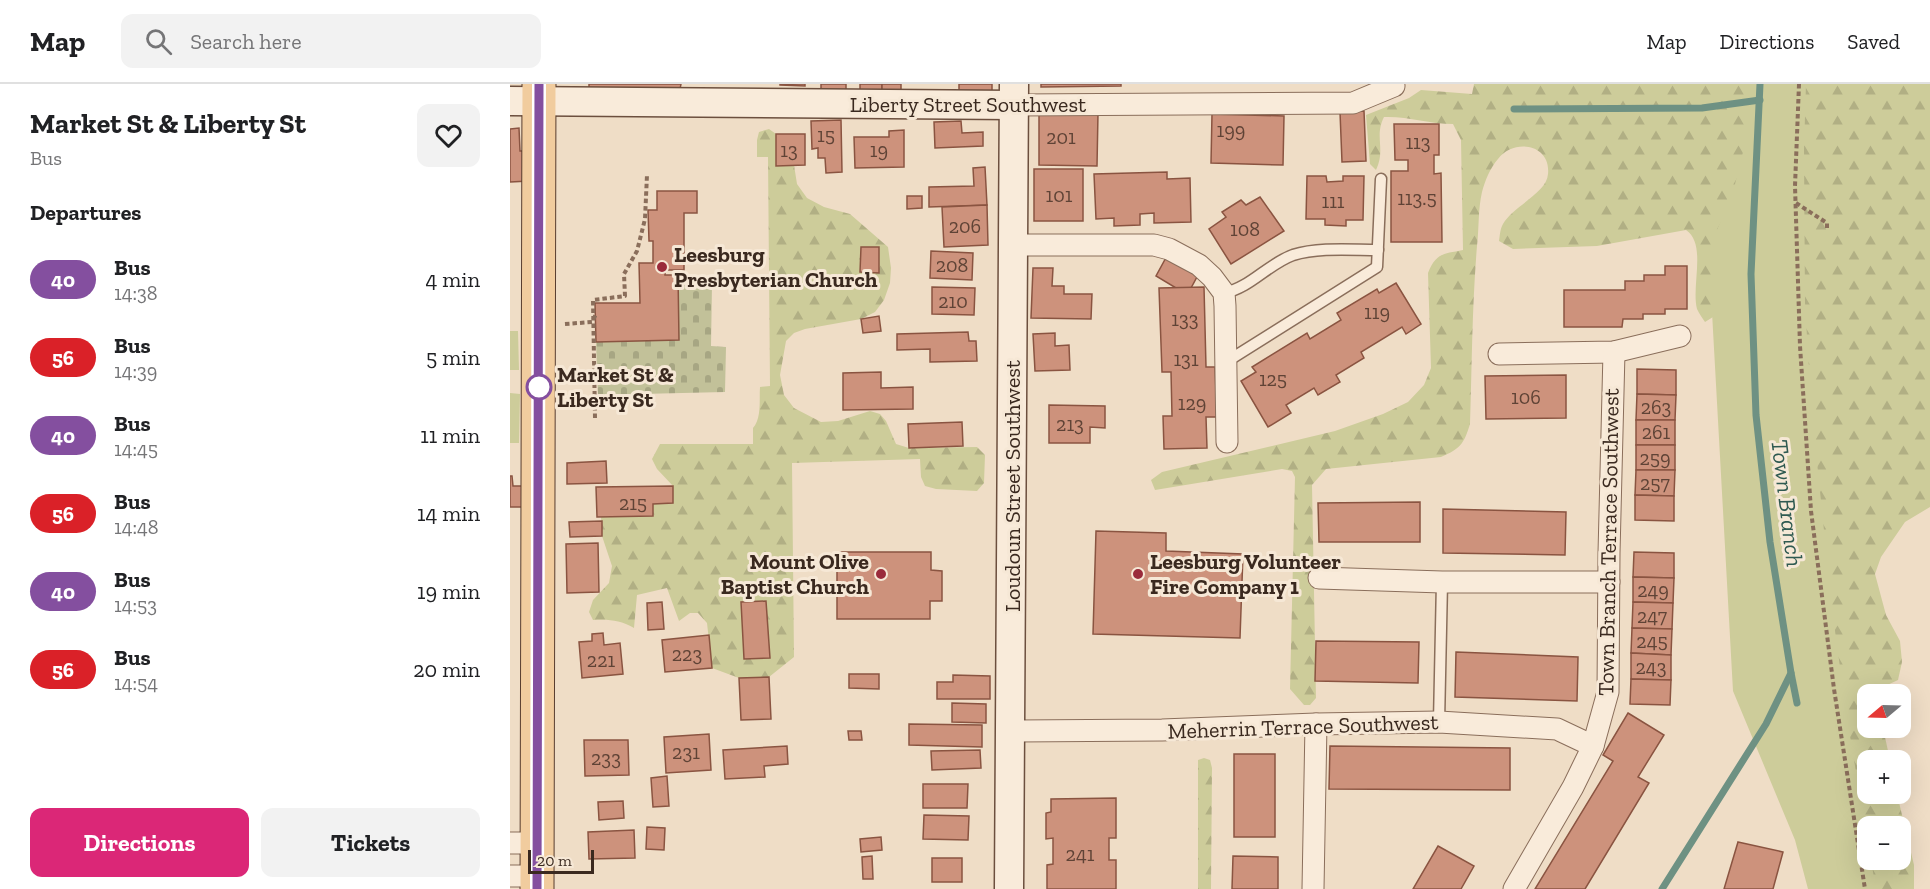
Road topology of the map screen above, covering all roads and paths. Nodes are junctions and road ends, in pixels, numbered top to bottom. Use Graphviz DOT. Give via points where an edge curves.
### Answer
graph roads {
  1 [pos="1800,84"];
  2 [pos="1395,85"];
  3 [pos="1280,93"];
  4 [pos="529,95"];
  5 [pos="1014,95"];
  6 [pos="647,175"];
  7 [pos="1381,179"];
  8 [pos="1796,203"];
  9 [pos="1827,230"];
  10 [pos="1013,245"];
  11 [pos="1378,250"];
  12 [pos="1224,293"];
  13 [pos="596,314"];
  14 [pos="592,322"];
  15 [pos="564,324"];
  16 [pos="1680,336"];
  17 [pos="1614,352"];
  18 [pos="1499,354"];
  19 [pos="1226,363"];
  20 [pos="595,418"];
  21 [pos="1227,442"];
  22 [pos="1319,578"];
  23 [pos="1442,582"];
  24 [pos="1609,582"];
  25 [pos="1439,722"];
  26 [pos="1316,724"];
  27 [pos="1009,730"];
  28 [pos="1593,746"];
  29 [pos="523,843"];
  30 [pos="528,880"];
  31 [pos="1009,889"];
  32 [pos="1313,889"];
  33 [pos="1514,889"];
  34 [pos="1865,889"];
  1 -- 8 [label="path"];
  2 -- 3 [label="street, Liberty Street Southwest" via="1353,103"];
  3 -- 5 [label="street, Liberty Street Southwest"];
  4 -- 5 [label="main road, Liberty Street Southwest"];
  4 -- 29 [label="main road"];
  5 -- 10 [label="main road, Loudoun Street Southwest"];
  6 -- 14 [label="path" via="645,219 637,251 624,274 625,296 593,300"];
  7 -- 11 [label="lane"];
  8 -- 9 [label="path" via="1827,223"];
  8 -- 34 [label="path" via="1811,511"];
  10 -- 12 [label="street" via="1154,246 1184,255 1212,277"];
  10 -- 27 [label="main road, Loudoun Street Southwest"];
  11 -- 12 [label="lane" via="1294,255 1235,291"];
  11 -- 19 [label="lane" via="1377,267"];
  12 -- 19 [label="street"];
  13 -- 14 [label="path"];
  14 -- 15 [label="path"];
  14 -- 20 [label="path"];
  16 -- 17 [label="street"];
  17 -- 18 [label="street"];
  17 -- 24 [label="street, Town Branch Terrace Southwest"];
  19 -- 21 [label="street"];
  22 -- 23 [label="street"];
  23 -- 24 [label="street"];
  23 -- 25 [label="lane"];
  24 -- 28 [label="street, Town Branch Terrace Southwest" via="1608,692"];
  25 -- 26 [label="street, Meherrin Terrace Southwest"];
  25 -- 28 [label="street, Meherrin Terrace Southwest" via="1557,729"];
  26 -- 27 [label="street, Meherrin Terrace Southwest"];
  26 -- 32 [label="street"];
  27 -- 31 [label="main road, Loudoun Street Southwest"];
  28 -- 33 [label="street, Town Branch Terrace Southwest"];
  29 -- 30 [label="main road"];
}
